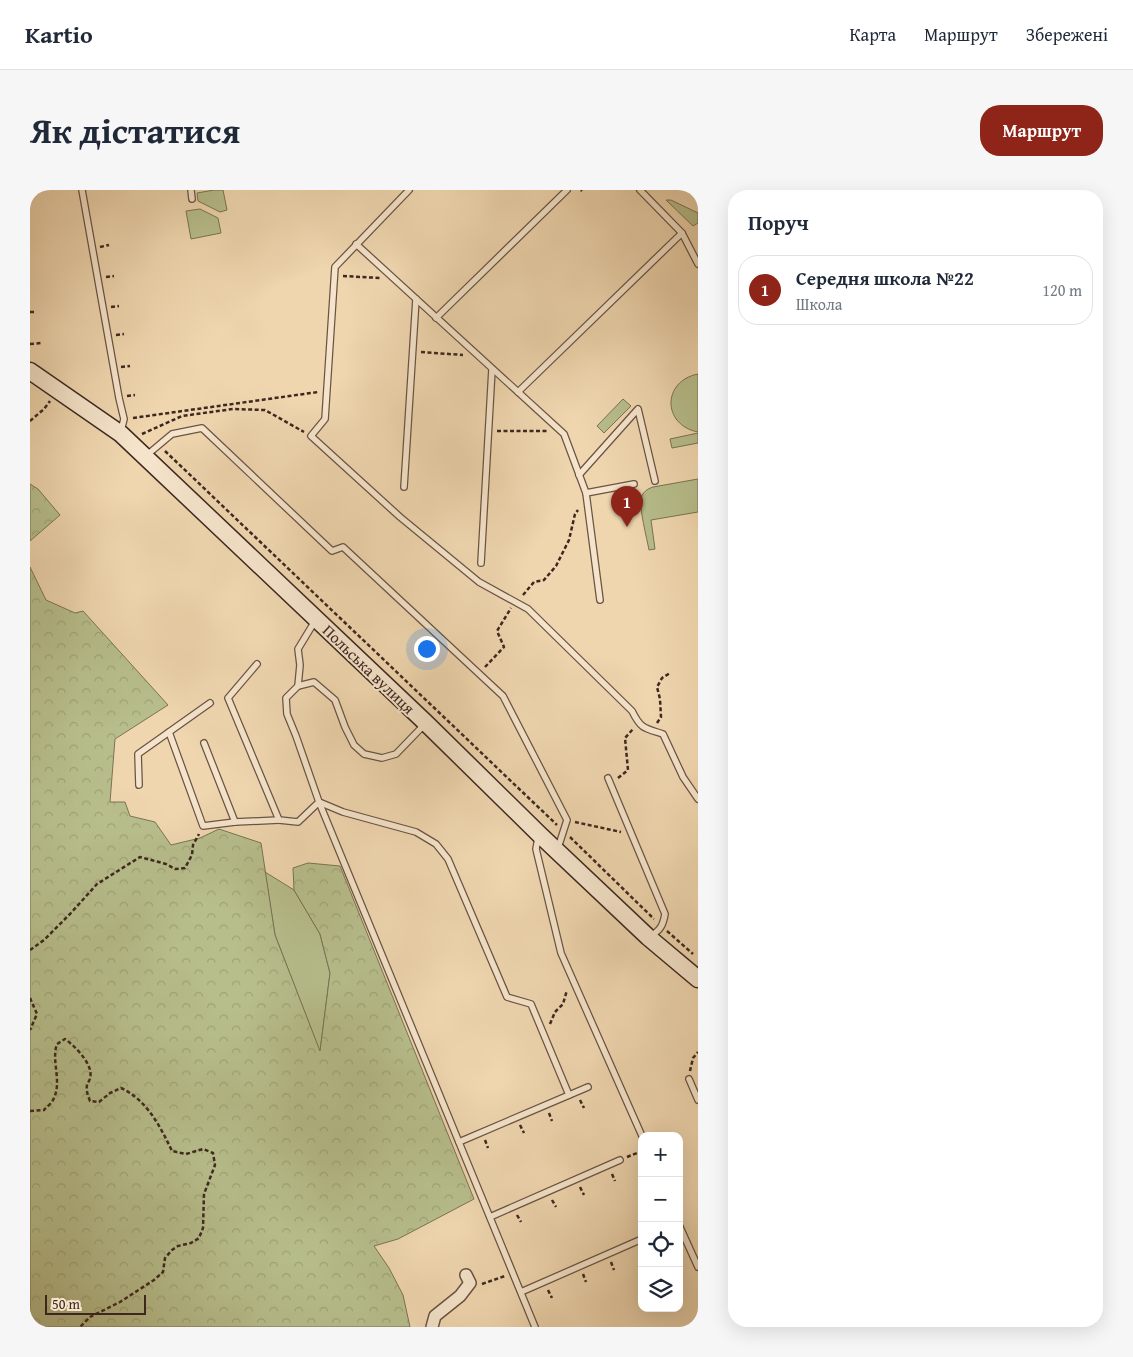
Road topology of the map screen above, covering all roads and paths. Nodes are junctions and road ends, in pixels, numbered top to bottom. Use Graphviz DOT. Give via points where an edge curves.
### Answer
graph roads {
  1 [pos="82,190"];
  2 [pos="191,190"];
  3 [pos="409,190"];
  4 [pos="567,190"];
  5 [pos="640,190"];
  6 [pos="192,199"];
  7 [pos="682,233"];
  8 [pos="356,244"];
  9 [pos="698,264"];
  10 [pos="334,276"];
  11 [pos="394,279"];
  12 [pos="416,300"];
  13 [pos="30,312"];
  14 [pos="35,312"];
  15 [pos="436,318"];
  16 [pos="41,343"];
  17 [pos="30,344"];
  18 [pos="412,351"];
  19 [pos="478,356"];
  20 [pos="492,369"];
  21 [pos="30,371"];
  22 [pos="326,390"];
  23 [pos="58,391"];
  24 [pos="518,392"];
  25 [pos="30,421"];
  26 [pos="488,430"];
  27 [pos="560,431"];
  28 [pos="125,432"];
  29 [pos="311,436"];
  30 [pos="159,445"];
  31 [pos="145,457"];
  32 [pos="579,475"];
  33 [pos="655,481"];
  34 [pos="634,484"];
  35 [pos="404,487"];
  36 [pos="586,496"];
  37 [pos="481,563"];
  38 [pos="600,600"];
  39 [pos="516,602"];
  40 [pos="316,619"];
  41 [pos="257,664"];
  42 [pos="479,673"];
  43 [pos="298,686"];
  44 [pos="210,703"];
  45 [pos="426,723"];
  46 [pos="169,732"];
  47 [pos="204,743"];
  48 [pos="608,778"];
  49 [pos="139,785"];
  50 [pos="698,798"];
  51 [pos="319,802"];
  52 [pos="279,820"];
  53 [pos="566,820"];
  54 [pos="235,822"];
  55 [pos="203,826"];
  56 [pos="563,831"];
  57 [pos="539,834"];
  58 [pos="632,834"];
  59 [pos="557,851"];
  60 [pos="662,927"];
  61 [pos="648,937"];
  62 [pos="30,950"];
  63 [pos="698,958"];
  64 [pos="572,976"];
  65 [pos="698,980"];
  66 [pos="30,998"];
  67 [pos="30,1030"];
  68 [pos="548,1046"];
  69 [pos="698,1052"];
  70 [pos="692,1058"];
  71 [pos="689,1078"];
  72 [pos="588,1087"];
  73 [pos="569,1096"];
  74 [pos="698,1100"];
  75 [pos="30,1111"];
  76 [pos="640,1132"];
  77 [pos="459,1142"];
  78 [pos="638,1152"];
  79 [pos="620,1160"];
  80 [pos="490,1216"];
  81 [pos="683,1233"];
  82 [pos="638,1241"];
  83 [pos="698,1267"];
  84 [pos="513,1272"];
  85 [pos="466,1275"];
  86 [pos="480,1284"];
  87 [pos="521,1292"];
  88 [pos="80,1327"];
  89 [pos="432,1327"];
  90 [pos="536,1327"];
  1 -- 28 [label="lane"];
  2 -- 6 [label="lane"];
  3 -- 8 [label="lane"];
  4 -- 15 [label="lane"];
  5 -- 7 [label="lane"];
  7 -- 9 [label="lane"];
  7 -- 24 [label="lane"];
  8 -- 10 [label="lane" via="334,267"];
  8 -- 11 [label="lane"];
  10 -- 11 [label="path"];
  10 -- 22 [label="lane"];
  11 -- 12 [label="lane"];
  12 -- 15 [label="lane"];
  12 -- 18 [label="lane"];
  13 -- 14 [label="path"];
  15 -- 19 [label="lane"];
  16 -- 17 [label="path"];
  18 -- 19 [label="path"];
  18 -- 35 [label="lane"];
  19 -- 20 [label="lane"];
  20 -- 24 [label="lane"];
  20 -- 26 [label="lane"];
  21 -- 23 [label="street, Польська вулиця"];
  22 -- 28 [label="path"];
  22 -- 29 [label="lane" via="325,419"];
  23 -- 25 [label="path"];
  23 -- 28 [label="street, Польська вулиця"];
  24 -- 27 [label="lane"];
  26 -- 27 [label="path"];
  26 -- 37 [label="lane"];
  27 -- 32 [label="lane"];
  28 -- 29 [label="path" via="143,433 182,416 233,409 265,410"];
  28 -- 31 [label="street, Польська вулиця"];
  29 -- 39 [label="lane" via="393,511 479,582"];
  30 -- 31 [label="lane"];
  30 -- 42 [label="lane" via="172,434 202,428 332,550 343,547"];
  30 -- 56 [label="path"];
  31 -- 40 [label="street, Польська вулиця"];
  32 -- 33 [label="lane" via="638,409"];
  32 -- 36 [label="lane"];
  34 -- 36 [label="lane"];
  36 -- 38 [label="lane"];
  36 -- 39 [label="path" via="575,514 569,540 556,566 544,580 534,582"];
  39 -- 42 [label="path" via="497,631 504,647"];
  39 -- 50 [label="lane" via="528,609 625,704 638,724 662,734 683,777"];
  40 -- 43 [label="lane" via="298,648"];
  40 -- 45 [label="street, Польська вулиця"];
  41 -- 52 [label="lane" via="228,698"];
  42 -- 53 [label="lane" via="503,696"];
  43 -- 45 [label="lane" via="314,682 336,700 354,745 364,754 382,758 396,754"];
  43 -- 51 [label="lane" via="286,698 287,714"];
  44 -- 46 [label="lane"];
  45 -- 57 [label="street, Польська вулиця"];
  46 -- 49 [label="lane" via="138,754"];
  46 -- 55 [label="lane"];
  47 -- 54 [label="lane"];
  48 -- 58 [label="lane"];
  51 -- 52 [label="lane" via="298,822"];
  51 -- 68 [label="lane" via="416,832 436,844 448,860 507,998 531,1004"];
  51 -- 77 [label="lane"];
  52 -- 54 [label="lane"];
  53 -- 56 [label="lane"];
  53 -- 58 [label="path"];
  54 -- 55 [label="lane"];
  55 -- 62 [label="path" via="185,868 175,869 140,857 97,884 44,940"];
  56 -- 59 [label="lane"];
  56 -- 60 [label="path"];
  57 -- 59 [label="street, Польська вулиця"];
  57 -- 64 [label="lane" via="536,849 561,953"];
  58 -- 60 [label="lane" via="665,914"];
  59 -- 61 [label="street, Польська вулиця"];
  60 -- 61 [label="lane"];
  60 -- 63 [label="path"];
  61 -- 65 [label="street, Польська вулиця"];
  64 -- 68 [label="path" via="563,1004 554,1012"];
  64 -- 76 [label="lane"];
  66 -- 67 [label="path" via="37,1014"];
  68 -- 73 [label="lane"];
  69 -- 70 [label="path"];
  71 -- 74 [label="lane"];
  72 -- 73 [label="lane"];
  73 -- 77 [label="lane"];
  75 -- 88 [label="path" via="44,1110 54,1099 54,1053 57,1044 65,1039 76,1046 89,1067 91,1078 87,1093 90,1101 99,1102 110,1092 121,1088 146,1105 172,1151 186,1154 203,1149 213,1153 215,1165 204,1194 203,1228 199,1238 172,1250 165,1258 163,1272 154,1280"];
  77 -- 80 [label="lane"];
  78 -- 79 [label="path"];
  79 -- 80 [label="lane"];
  80 -- 84 [label="lane"];
  81 -- 83 [label="lane"];
  82 -- 87 [label="lane"];
  84 -- 86 [label="path"];
  84 -- 87 [label="lane"];
  85 -- 89 [label="street" via="470,1283 460,1296 435,1316"];
  87 -- 90 [label="lane"];
}
